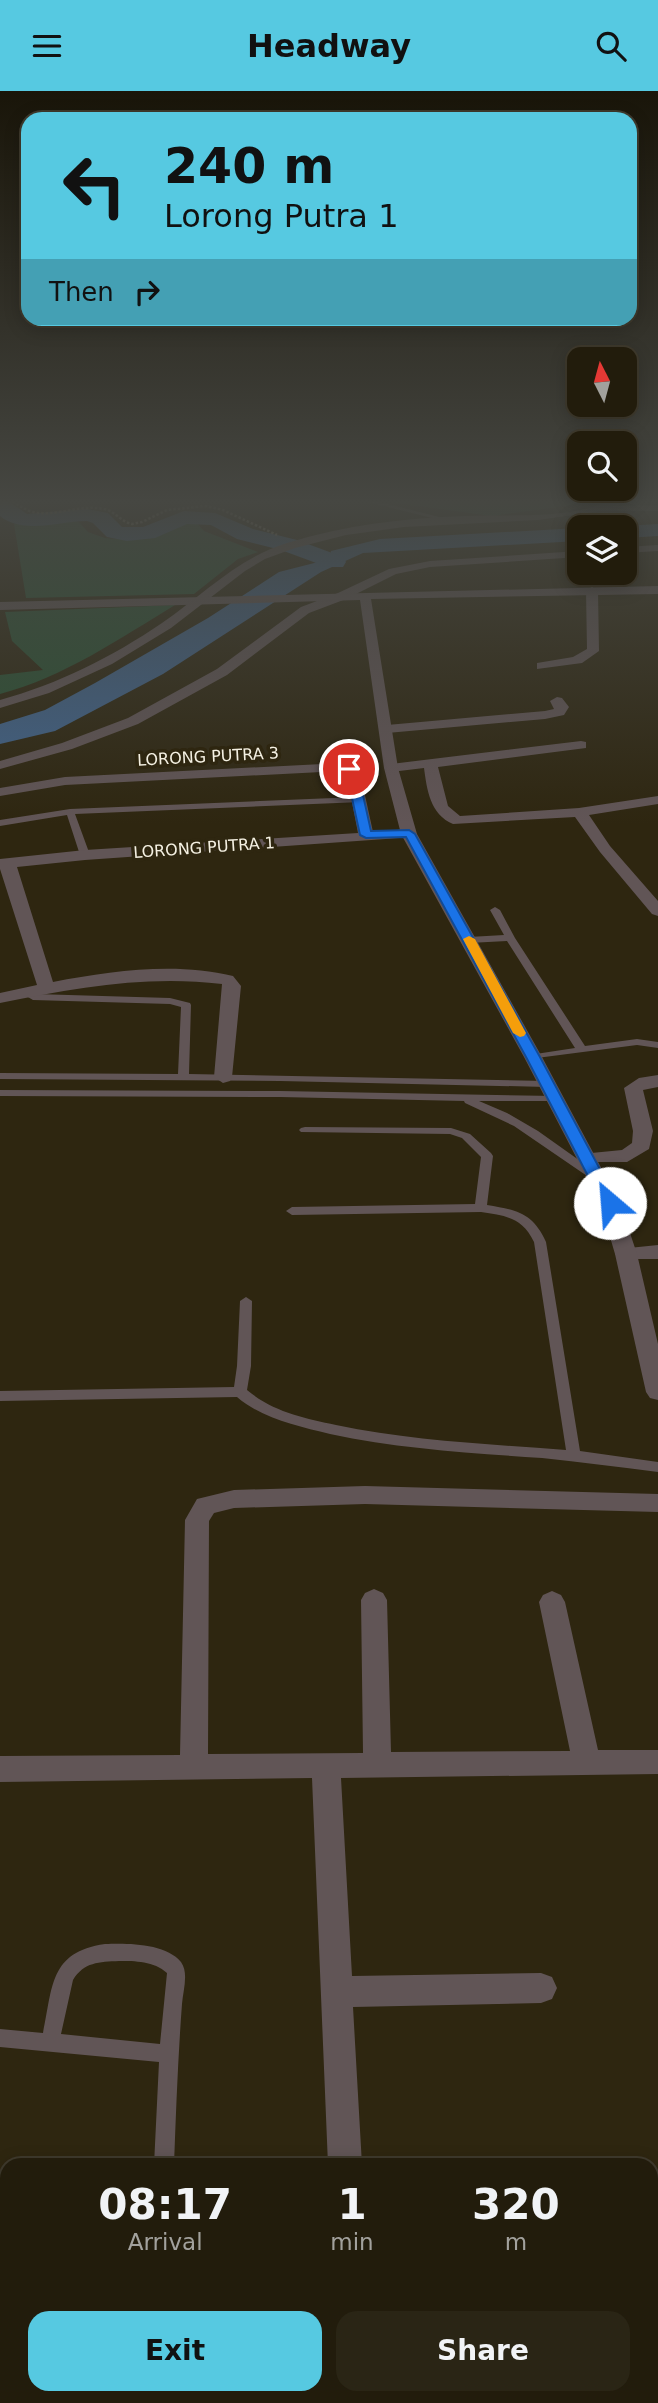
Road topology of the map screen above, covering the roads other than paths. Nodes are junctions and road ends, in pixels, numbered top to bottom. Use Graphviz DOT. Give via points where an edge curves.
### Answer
graph roads {
  1 [pos="193,608"];
  2 [pos="311,608"];
  3 [pos="366,608"];
  4 [pos="592,608"];
  5 [pos="542,666"];
  6 [pos="557,701"];
  7 [pos="0,704"];
  8 [pos="387,729"];
  9 [pos="581,745"];
  10 [pos="0,765"];
  11 [pos="431,765"];
  12 [pos="391,768"];
  13 [pos="0,792"];
  14 [pos="358,800"];
  15 [pos="658,800"];
  16 [pos="70,812"];
  17 [pos="579,812"];
  18 [pos="0,823"];
  19 [pos="409,834"];
  20 [pos="366,835"];
  21 [pos="85,855"];
  22 [pos="4,864"];
  23 [pos="658,881"];
  24 [pos="637,884"];
  25 [pos="495,910"];
  26 [pos="658,911"];
  27 [pos="510,938"];
  28 [pos="469,940"];
  29 [pos="46,987"];
  30 [pos="26,993"];
  31 [pos="0,998"];
  32 [pos="658,1045"];
  33 [pos="582,1050"];
  34 [pos="533,1057"];
  35 [pos="0,1076"];
  36 [pos="183,1076"];
  37 [pos="223,1077"];
  38 [pos="280,1077"];
  39 [pos="658,1081"];
  40 [pos="551,1092"];
  41 [pos="0,1093"];
  42 [pos="280,1094"];
  43 [pos="455,1097"];
  44 [pos="305,1129"];
  45 [pos="588,1158"];
  46 [pos="597,1178"];
  47 [pos="481,1208"];
  48 [pos="292,1211"];
  49 [pos="658,1252"];
  50 [pos="626,1254"];
  51 [pos="246,1301"];
  52 [pos="240,1392"];
  53 [pos="658,1392"];
  54 [pos="0,1396"];
  55 [pos="574,1456"];
  56 [pos="658,1467"];
  57 [pos="658,1503"];
  58 [pos="374,1600"];
  59 [pos="552,1602"];
  60 [pos="586,1762"];
  61 [pos="658,1762"];
  62 [pos="377,1765"];
  63 [pos="326,1766"];
  64 [pos="194,1768"];
  65 [pos="0,1769"];
  66 [pos="541,1988"];
  67 [pos="339,1992"];
  68 [pos="0,2038"];
  69 [pos="50,2042"];
  70 [pos="169,2054"];
  71 [pos="164,2158"];
  72 [pos="345,2158"];
  1 -- 7 [label="street" via="94,669 43,692"];
  2 -- 10 [label="street" via="222,672 133,720"];
  3 -- 8 [label="street"];
  4 -- 5 [label="street" via="593,651 577,660"];
  6 -- 8 [label="street" via="562,707 559,712 545,715"];
  8 -- 12 [label="street"];
  9 -- 11 [label="street"];
  11 -- 12 [label="street"];
  11 -- 17 [label="street" via="440,806 449,819 466,822"];
  12 -- 19 [label="street"];
  13 -- 14 [label="street, LORONG PUTRA 3" via="65,781 342,767 352,772"];
  14 -- 16 [label="lane"];
  14 -- 20 [label="street, LORONG PUTRA 3"];
  15 -- 17 [label="street"];
  16 -- 18 [label="lane"];
  16 -- 21 [label="lane"];
  17 -- 24 [label="street"];
  19 -- 20 [label="street, LORONG PUTRA 1"];
  19 -- 28 [label="street"];
  20 -- 21 [label="street, LORONG PUTRA 1"];
  21 -- 22 [label="street, LORONG PUTRA 1"];
  22 -- 29 [label="street"];
  23 -- 24 [label="street"];
  24 -- 26 [label="street"];
  25 -- 27 [label="lane"];
  27 -- 28 [label="lane"];
  27 -- 33 [label="lane"];
  28 -- 34 [label="street"];
  29 -- 30 [label="street"];
  29 -- 37 [label="street" via="141,977 227,980 232,986"];
  30 -- 31 [label="street"];
  30 -- 36 [label="lane" via="186,1005"];
  32 -- 33 [label="lane" via="637,1042"];
  33 -- 34 [label="lane"];
  34 -- 40 [label="street"];
  35 -- 36 [label="lane"];
  36 -- 37 [label="lane"];
  37 -- 38 [label="lane"];
  38 -- 40 [label="lane"];
  38 -- 42 [label="lane"];
  39 -- 45 [label="street" via="633,1089 642,1146 627,1156"];
  40 -- 43 [label="lane"];
  40 -- 45 [label="street"];
  41 -- 42 [label="lane"];
  42 -- 43 [label="lane"];
  43 -- 46 [label="lane" via="499,1111"];
  44 -- 47 [label="lane" via="435,1129 466,1136 486,1156"];
  45 -- 46 [label="street"];
  46 -- 50 [label="street"];
  47 -- 48 [label="lane"];
  47 -- 55 [label="lane" via="524,1219 540,1242"];
  49 -- 50 [label="street"];
  50 -- 53 [label="street"];
  51 -- 52 [label="lane"];
  52 -- 54 [label="lane"];
  52 -- 55 [label="lane" via="278,1414 369,1438"];
  55 -- 56 [label="lane"];
  57 -- 64 [label="street" via="365,1495 234,1499 206,1506 197,1520"];
  58 -- 62 [label="street"];
  59 -- 60 [label="street"];
  60 -- 61 [label="street"];
  60 -- 62 [label="street"];
  62 -- 63 [label="street"];
  63 -- 64 [label="street"];
  63 -- 67 [label="street"];
  64 -- 65 [label="street"];
  66 -- 67 [label="street"];
  67 -- 72 [label="street"];
  68 -- 69 [label="lane"];
  69 -- 70 [label="lane"];
  69 -- 70 [label="lane" via="69,1968 85,1956 138,1953 168,1960 176,1970"];
  70 -- 71 [label="lane"];
}
